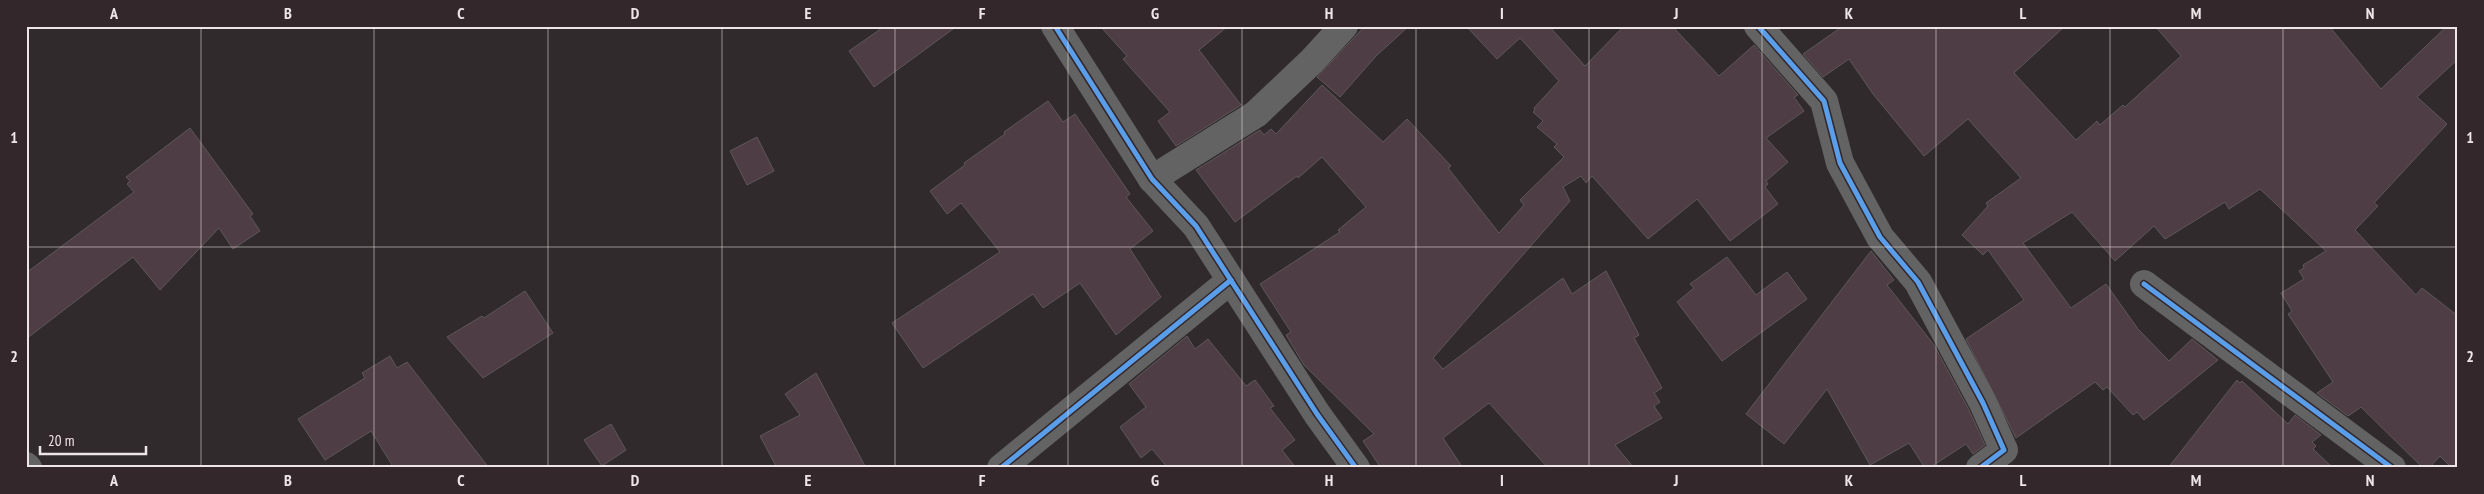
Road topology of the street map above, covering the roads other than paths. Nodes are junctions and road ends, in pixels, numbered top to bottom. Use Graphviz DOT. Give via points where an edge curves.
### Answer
graph roads {
  1 [pos="1055,26"];
  2 [pos="1344,26"];
  3 [pos="1758,26"];
  4 [pos="1152,179"];
  5 [pos="1231,280"];
  6 [pos="2144,284"];
  7 [pos="1001,468"];
  8 [pos="1356,468"];
  9 [pos="1980,468"];
  10 [pos="2392,468"];
  1 -- 4 [label="street"];
  2 -- 4 [label="street" via="1256,114"];
  3 -- 9 [label="street" via="1824,101 1840,163 1880,237 1918,282 1983,403 2004,450"];
  4 -- 5 [label="street" via="1196,226"];
  5 -- 7 [label="street"];
  5 -- 8 [label="street" via="1317,414"];
  6 -- 10 [label="street"];
}
